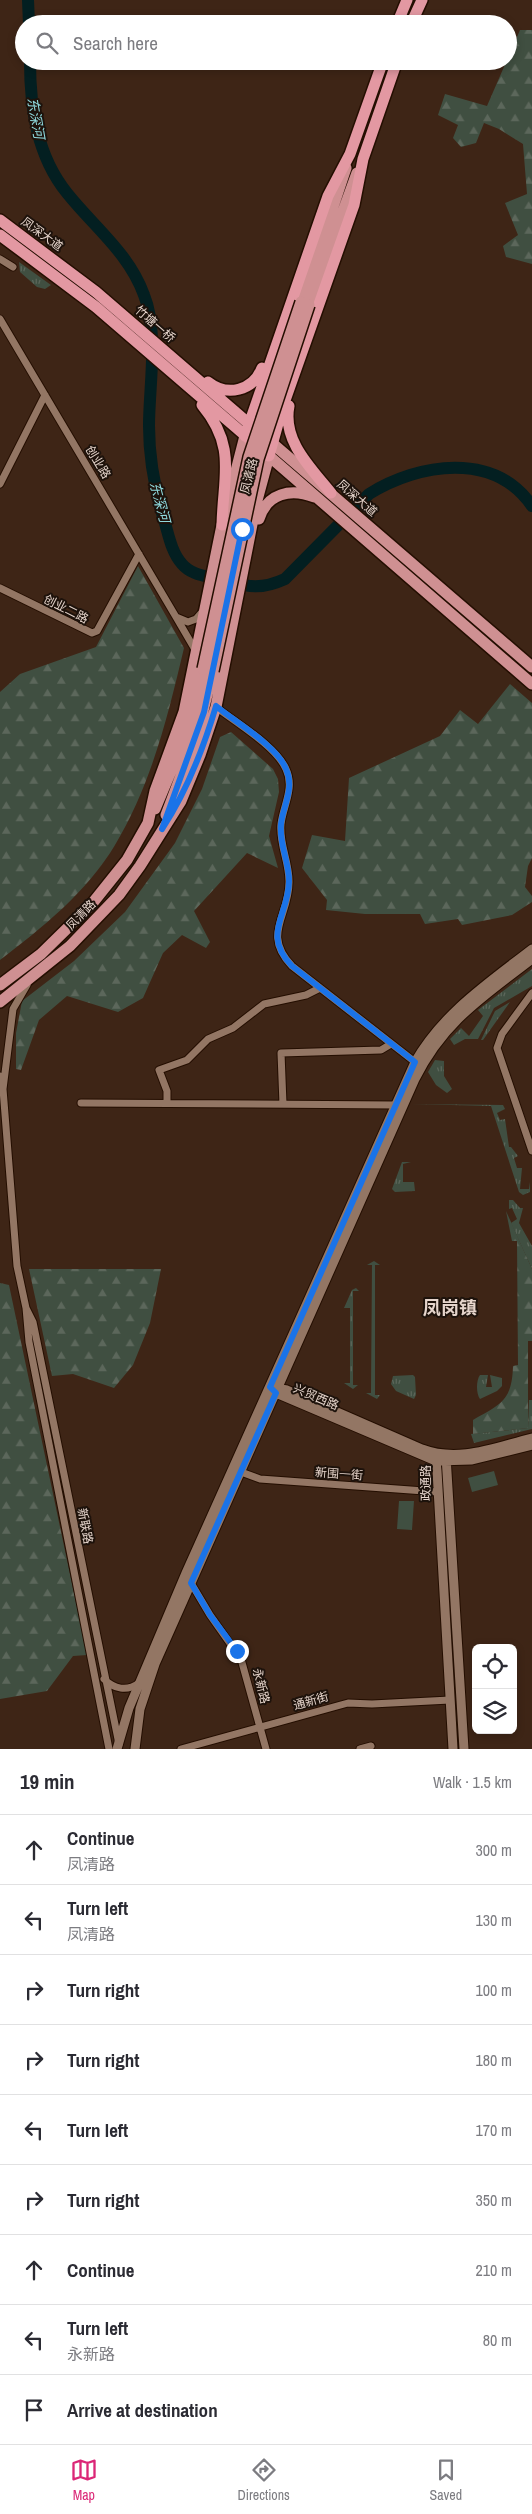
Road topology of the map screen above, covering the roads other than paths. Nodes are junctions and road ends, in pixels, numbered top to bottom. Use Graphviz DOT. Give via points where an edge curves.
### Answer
graph roads {
  1 [pos="407,0"];
  2 [pos="422,0"];
  3 [pos="401,15"];
  4 [pos="415,15"];
  5 [pos="380,70"];
  6 [pos="394,70"];
  7 [pos="350,154"];
  8 [pos="363,159"];
  9 [pos="0,220"];
  10 [pos="0,235"];
  11 [pos="0,258"];
  12 [pos="13,267"];
  13 [pos="305,304"];
  14 [pos="115,307"];
  15 [pos="286,317"];
  16 [pos="0,319"];
  17 [pos="180,364"];
  18 [pos="296,369"];
  19 [pos="177,378"];
  20 [pos="45,395"];
  21 [pos="249,423"];
  22 [pos="246,436"];
  23 [pos="272,443"];
  24 [pos="269,456"];
  25 [pos="0,484"];
  26 [pos="331,493"];
  27 [pos="321,501"];
  28 [pos="222,525"];
  29 [pos="252,531"];
  30 [pos="139,554"];
  31 [pos="0,588"];
  32 [pos="206,606"];
  33 [pos="176,617"];
  34 [pos="197,653"];
  35 [pos="532,667"];
  36 [pos="208,670"];
  37 [pos="532,684"];
  38 [pos="216,706"];
  39 [pos="148,823"];
  40 [pos="162,829"];
  41 [pos="532,949"];
  42 [pos="532,959"];
  43 [pos="32,978"];
  44 [pos="0,986"];
  45 [pos="320,988"];
  46 [pos="532,993"];
  47 [pos="0,1002"];
  48 [pos="391,1044"];
  49 [pos="415,1062"];
  50 [pos="0,1076"];
  51 [pos="2,1089"];
  52 [pos="80,1103"];
  53 [pos="167,1103"];
  54 [pos="283,1104"];
  55 [pos="395,1105"];
  56 [pos="532,1151"];
  57 [pos="26,1308"];
  58 [pos="275,1389"];
  59 [pos="532,1438"];
  60 [pos="532,1445"];
  61 [pos="447,1459"];
  62 [pos="436,1461"];
  63 [pos="241,1472"];
  64 [pos="438,1492"];
  65 [pos="191,1583"];
  66 [pos="104,1679"];
  67 [pos="139,1683"];
  68 [pos="450,1700"];
  69 [pos="260,1727"];
  70 [pos="371,1746"];
  71 [pos="118,1747"];
  72 [pos="109,1749"];
  73 [pos="134,1749"];
  74 [pos="182,1749"];
  75 [pos="266,1749"];
  76 [pos="360,1749"];
  77 [pos="453,1749"];
  78 [pos="464,1749"];
  1 -- 3 [label="highway"];
  2 -- 4 [label="highway"];
  5 -- 7 [label="highway, 凤清路"];
  6 -- 8 [label="highway, 凤清路"];
  7 -- 13 [label="main road, 凤清路"];
  7 -- 15 [label="highway, 凤清路" via="328,196"];
  8 -- 13 [label="main road, 凤清路"];
  8 -- 18 [label="highway, 凤清路" via="354,205"];
  9 -- 14 [label="highway, 凤深大道"];
  10 -- 19 [label="highway, 凤深大道" via="76,291"];
  11 -- 12 [label="street"];
  13 -- 36 [label="main road, 凤清路, bridge" via="258,459"];
  14 -- 17 [label="highway, 竹塘一桥"];
  15 -- 17 [label="highway" via="274,337 260,374 248,387 235,390 220,388"];
  15 -- 21 [label="highway, 凤清路"];
  16 -- 20 [label="street, 创业路"];
  17 -- 21 [label="highway, 凤深大道"];
  18 -- 23 [label="highway, 凤清路"];
  18 -- 26 [label="highway" via="288,427 297,449"];
  19 -- 22 [label="highway"];
  19 -- 28 [label="highway" via="210,416 223,445 227,473"];
  20 -- 25 [label="street"];
  20 -- 30 [label="street, 创业路"];
  21 -- 22 [label="highway, 凤清路"];
  21 -- 23 [label="highway, 凤深大道"];
  22 -- 24 [label="highway"];
  22 -- 28 [label="main road, 凤清路"];
  23 -- 24 [label="highway, 凤清路"];
  23 -- 26 [label="main road, 凤深大道"];
  24 -- 27 [label="main road"];
  24 -- 29 [label="main road, 凤清路"];
  26 -- 35 [label="main road, 凤深大道"];
  27 -- 29 [label="main road" via="298,493 278,495 264,507"];
  27 -- 37 [label="main road"];
  28 -- 32 [label="main road, 凤清路"];
  29 -- 38 [label="main road, 凤清路"];
  30 -- 31 [label="street, 创业二路" via="97,631 92,633"];
  30 -- 33 [label="street, 创业路"];
  32 -- 33 [label="street" via="192,621 184,622"];
  32 -- 34 [label="main road, 凤清路"];
  33 -- 34 [label="street, 创业路"];
  34 -- 39 [label="main road, 凤清路" via="184,712 155,791"];
  36 -- 39 [label="main road, 凤清路" via="187,733"];
  36 -- 40 [label="main road, 凤清路" via="198,731"];
  38 -- 40 [label="main road, 凤清路" via="181,801"];
  38 -- 45 [label="street" via="277,755 287,770 290,787 281,832 289,882 277,939 280,952 286,959"];
  39 -- 44 [label="main road, 凤清路" via="127,860 91,905 40,954"];
  40 -- 43 [label="main road, 凤清路" via="119,895 75,941"];
  41 -- 49 [label="street" via="453,1012 432,1035"];
  42 -- 58 [label="street" via="462,1014 428,1054"];
  43 -- 47 [label="main road, 凤清路"];
  43 -- 51 [label="street, 新联路" via="13,1009"];
  45 -- 48 [label="street"];
  45 -- 53 [label="street" via="306,995 264,1004 233,1028 208,1039 187,1060 159,1070 167,1091"];
  46 -- 56 [label="street" via="502,1034 497,1048"];
  48 -- 49 [label="street"];
  48 -- 54 [label="street" via="381,1050 281,1053"];
  49 -- 55 [label="street"];
  50 -- 51 [label="street, 新联路"];
  51 -- 57 [label="street, 新联路" via="17,1266"];
  52 -- 53 [label="street"];
  53 -- 54 [label="street"];
  54 -- 55 [label="street"];
  55 -- 58 [label="street"];
  57 -- 66 [label="street, 新联路" via="33,1322"];
  57 -- 72 [label="street, 新联路" via="29,1342"];
  58 -- 61 [label="street, 兴贸西路"];
  58 -- 62 [label="street, 兴贸西路"];
  58 -- 63 [label="street"];
  58 -- 67 [label="street"];
  59 -- 61 [label="street, 兴贸西路"];
  60 -- 61 [label="street, 兴贸西路" via="472,1460"];
  61 -- 62 [label="street, 政通路"];
  61 -- 78 [label="street, 政通路"];
  62 -- 64 [label="street, 政通路"];
  63 -- 64 [label="street, 新围一街" via="260,1479"];
  63 -- 65 [label="street"];
  64 -- 68 [label="street, 政通路"];
  65 -- 69 [label="street, 永新路" via="242,1659"];
  65 -- 73 [label="street" via="144,1696"];
  66 -- 67 [label="street" via="121,1688 131,1688"];
  66 -- 71 [label="street, 新联路"];
  67 -- 71 [label="street"];
  68 -- 69 [label="street, 通新街" via="348,1703"];
  68 -- 77 [label="street, 政通路"];
  69 -- 74 [label="street, 通新街"];
  69 -- 75 [label="street, 永新路"];
  70 -- 76 [label="street"];
}
